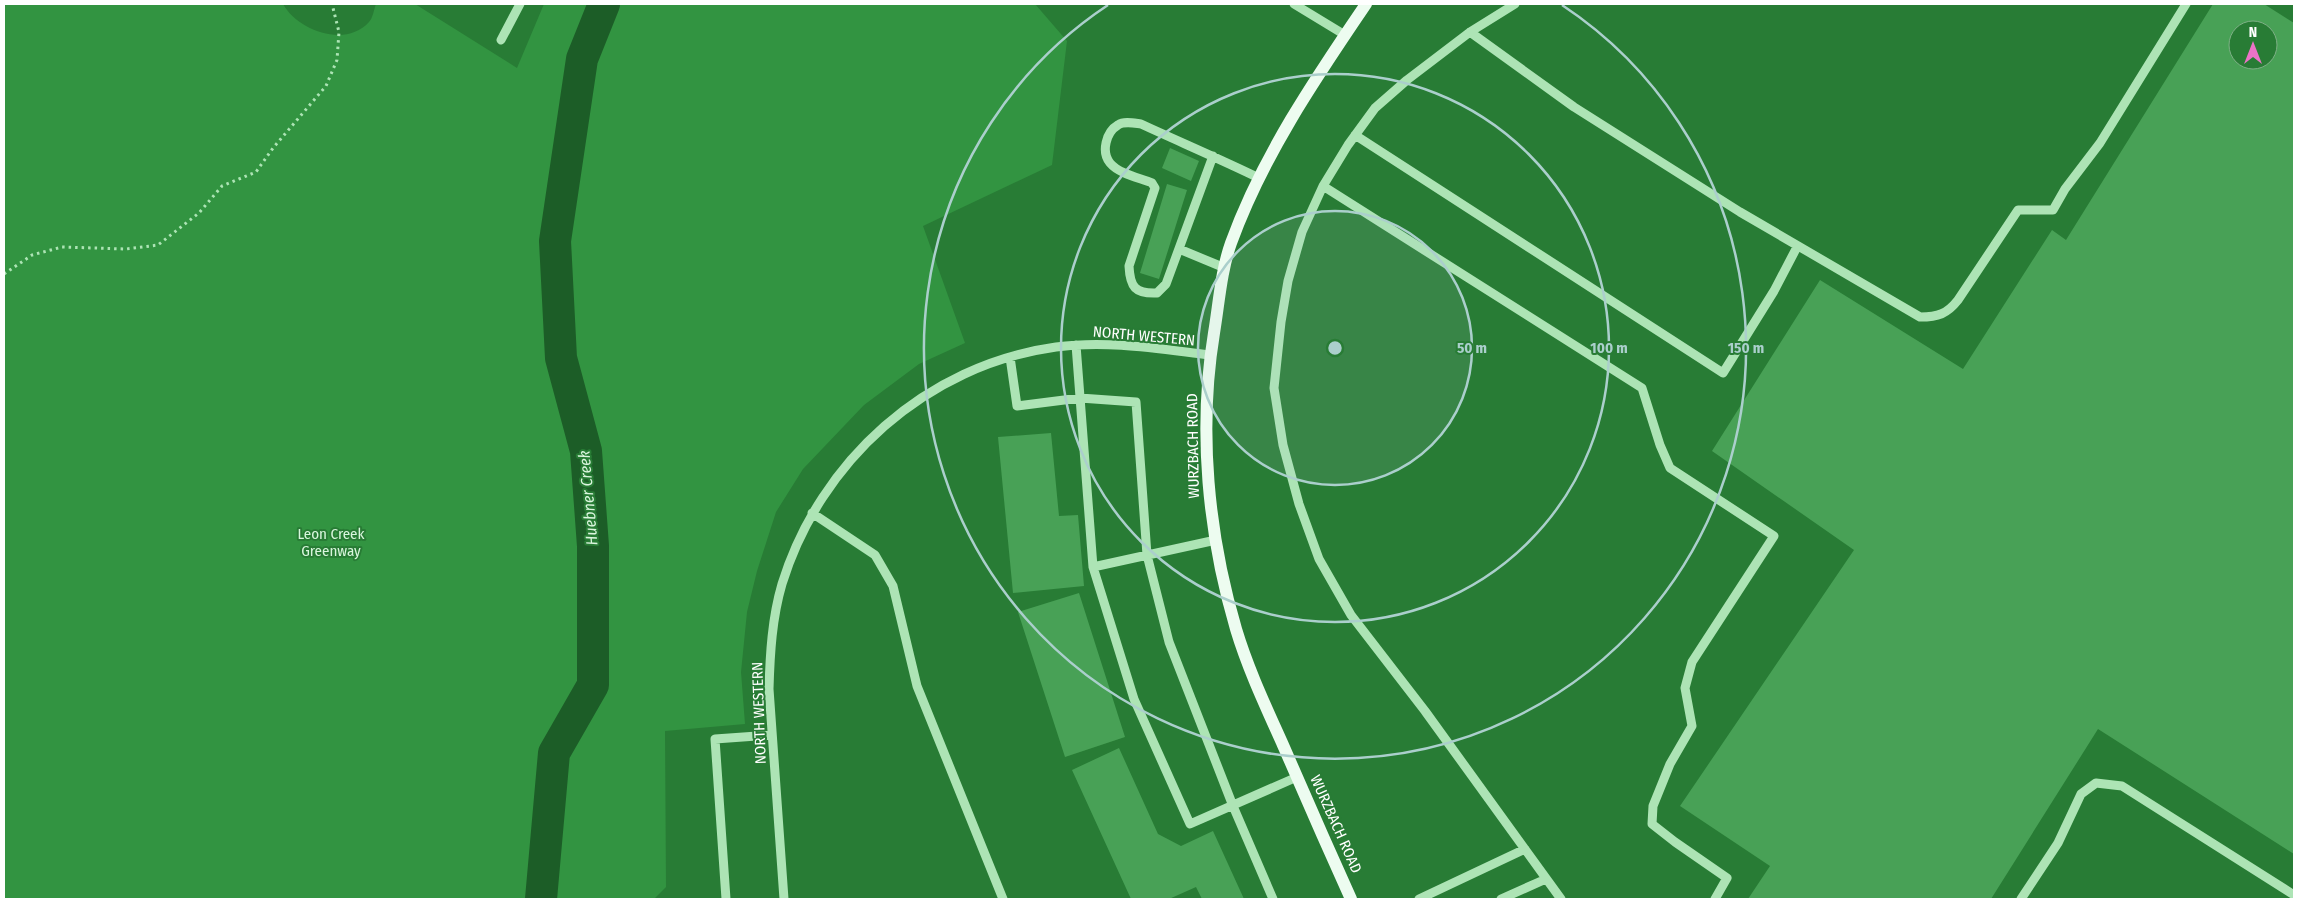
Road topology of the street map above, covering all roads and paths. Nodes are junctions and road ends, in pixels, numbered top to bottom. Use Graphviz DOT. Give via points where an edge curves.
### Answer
graph roads {
  1 [pos="332,4"];
  2 [pos="520,4"];
  3 [pos="1294,4"];
  4 [pos="1366,4"];
  5 [pos="1515,4"];
  6 [pos="2186,4"];
  7 [pos="1470,32"];
  8 [pos="1344,35"];
  9 [pos="501,40"];
  10 [pos="1355,135"];
  11 [pos="1212,156"];
  12 [pos="1259,178"];
  13 [pos="1323,186"];
  14 [pos="1797,247"];
  15 [pos="1179,248"];
  16 [pos="1225,268"];
  17 [pos="4,274"];
  18 [pos="1076,345"];
  19 [pos="1210,355"];
  20 [pos="1010,357"];
  21 [pos="1080,398"];
  22 [pos="812,513"];
  23 [pos="1216,540"];
  24 [pos="1147,555"];
  25 [pos="1093,567"];
  26 [pos="772,735"];
  27 [pos="1297,777"];
  28 [pos="1233,806"];
  29 [pos="1525,849"];
  30 [pos="1546,879"];
  31 [pos="2294,895"];
  32 [pos="726,899"];
  33 [pos="784,899"];
  34 [pos="1003,899"];
  35 [pos="1273,899"];
  36 [pos="1351,899"];
  37 [pos="1419,899"];
  38 [pos="1501,899"];
  39 [pos="1561,899"];
  40 [pos="1715,899"];
  41 [pos="2021,899"];
  1 -- 17 [label="path" via="339,32 337,60 326,86 256,172 222,186 199,213 158,245 126,249 62,247 32,255"];
  2 -- 9 [label="street"];
  3 -- 8 [label="street"];
  4 -- 8 [label="main road, WURZBACH ROAD"];
  5 -- 7 [label="street"];
  6 -- 14 [label="street" via="2100,143 2053,210 2018,210 1950,310 1938,316 1920,316"];
  7 -- 10 [label="street" via="1375,108"];
  7 -- 14 [label="street" via="1574,107"];
  8 -- 12 [label="main road, WURZBACH ROAD" via="1284,130"];
  10 -- 13 [label="street"];
  10 -- 14 [label="street" via="1723,373"];
  11 -- 12 [label="street"];
  11 -- 15 [label="street"];
  11 -- 15 [label="street" via="1141,124 1118,124 1108,134 1105,147 1109,162 1152,183 1155,188 1129,266 1130,278 1136,289 1144,294 1157,293 1166,284"];
  12 -- 16 [label="main road, WURZBACH ROAD" via="1231,244"];
  13 -- 29 [label="street" via="1302,232 1288,281 1277,341 1274,388 1283,445 1299,504 1319,559 1351,615"];
  13 -- 40 [label="street" via="1642,388 1670,468 1774,536 1692,662 1685,688 1692,726 1670,764 1653,806 1652,824 1727,878"];
  15 -- 16 [label="street"];
  16 -- 19 [label="main road, WURZBACH ROAD"];
  18 -- 19 [label="street, NORTH WESTERN" via="1125,345"];
  18 -- 20 [label="street, NORTH WESTERN"];
  18 -- 21 [label="street"];
  19 -- 23 [label="main road, WURZBACH ROAD" via="1208,493"];
  20 -- 21 [label="street" via="1017,406"];
  20 -- 22 [label="street, NORTH WESTERN" via="956,378 897,415 847,463"];
  21 -- 24 [label="street" via="1136,402"];
  21 -- 25 [label="street"];
  22 -- 26 [label="street, NORTH WESTERN" via="793,553 774,620 769,689"];
  22 -- 34 [label="street" via="875,555 893,586 917,686"];
  23 -- 24 [label="street"];
  23 -- 27 [label="main road, WURZBACH ROAD" via="1236,629"];
  24 -- 25 [label="street"];
  24 -- 28 [label="street" via="1169,642"];
  25 -- 28 [label="street" via="1134,698 1190,824"];
  26 -- 32 [label="street" via="715,739"];
  26 -- 33 [label="street, NORTH WESTERN"];
  27 -- 28 [label="street"];
  27 -- 36 [label="main road, WURZBACH ROAD"];
  28 -- 35 [label="street"];
  29 -- 30 [label="street"];
  29 -- 37 [label="street"];
  30 -- 38 [label="street"];
  30 -- 39 [label="street"];
  31 -- 41 [label="street" via="2122,786 2096,783 2080,794 2058,843"];
}
